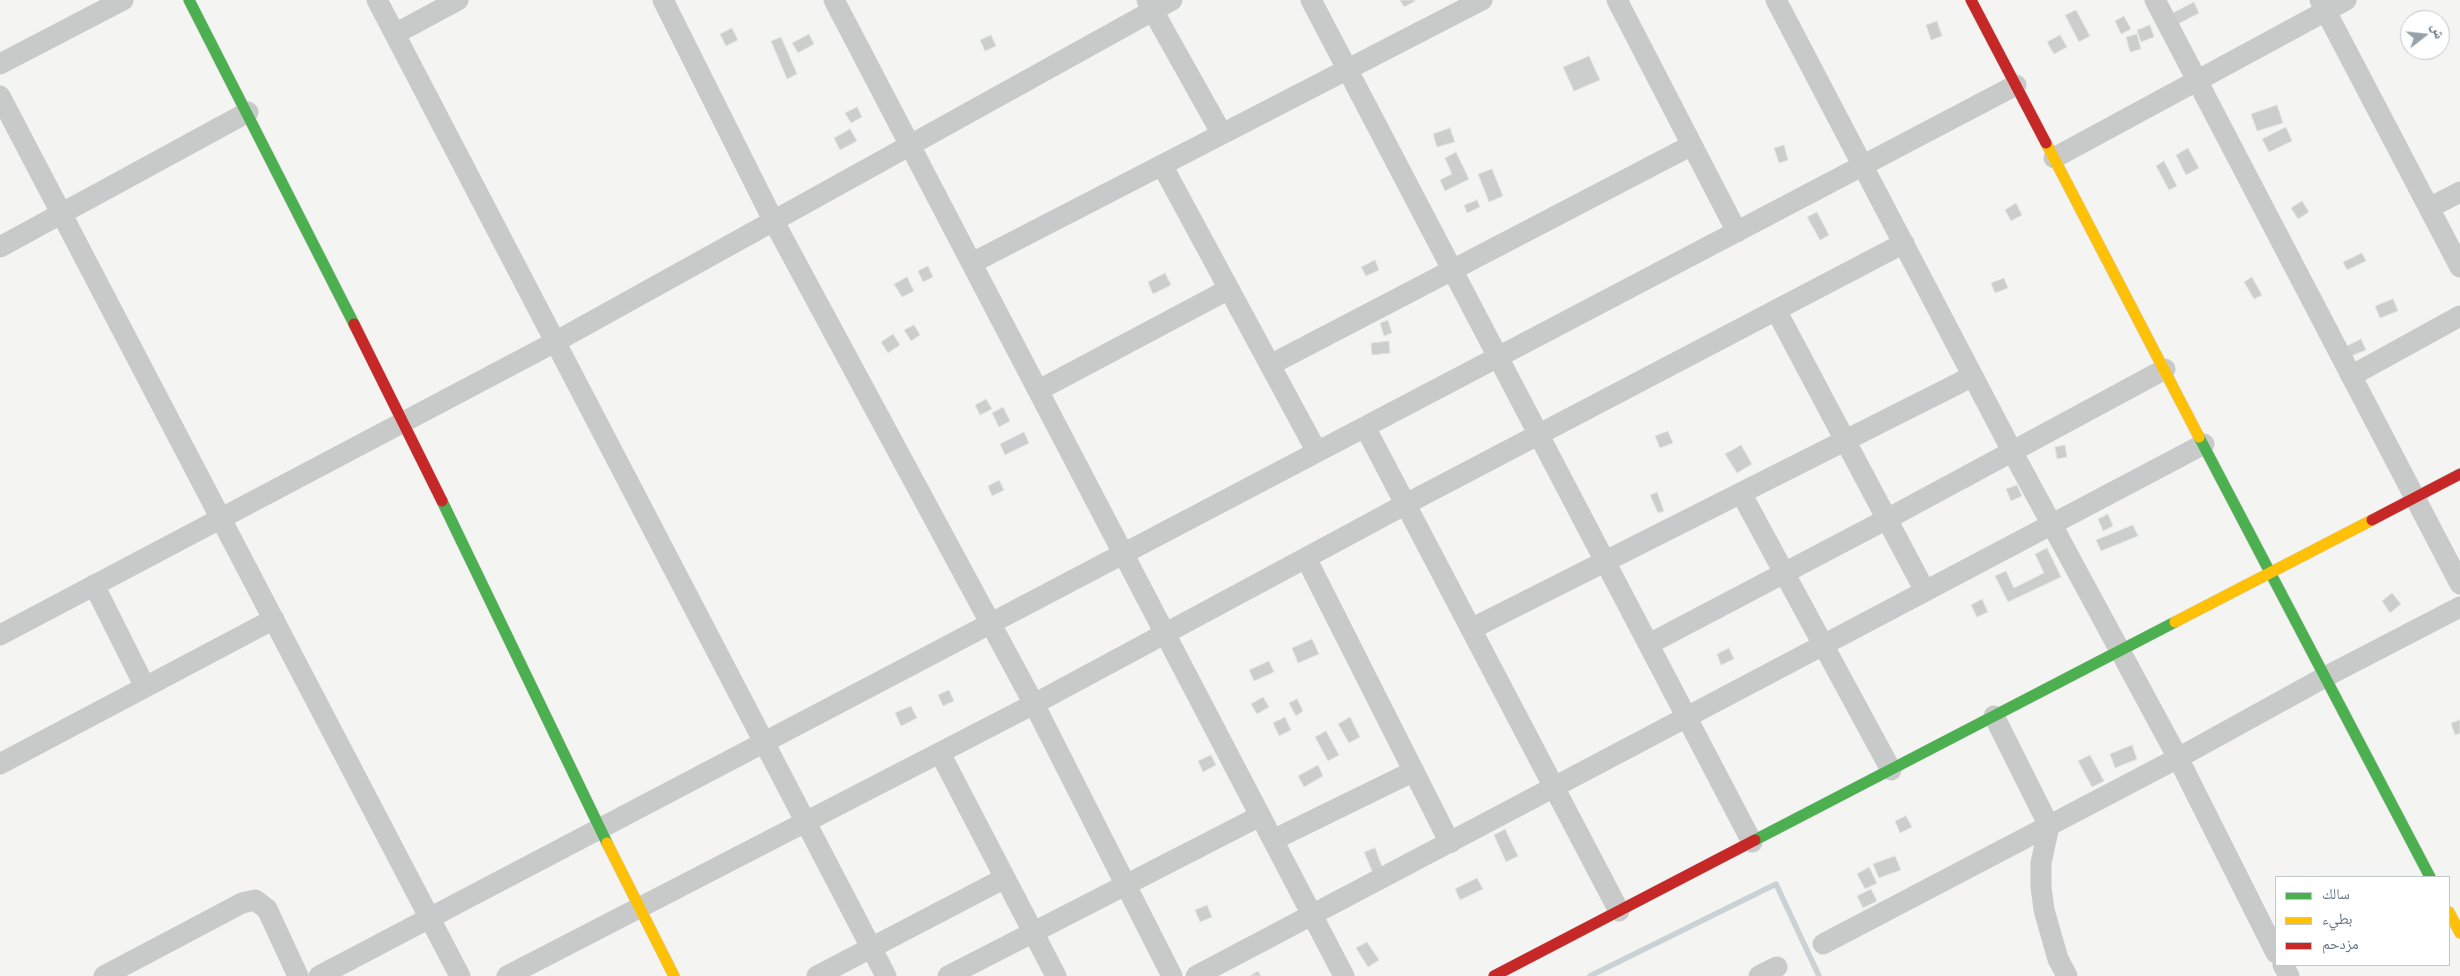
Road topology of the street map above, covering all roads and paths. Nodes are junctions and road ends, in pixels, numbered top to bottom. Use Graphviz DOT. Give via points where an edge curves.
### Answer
graph roads {
  1 [pos="123,0"];
  2 [pos="377,0"];
  3 [pos="458,0"];
  4 [pos="834,0"];
  5 [pos="1172,0"];
  6 [pos="1311,0"];
  7 [pos="1482,0"];
  8 [pos="1617,0"];
  9 [pos="1776,0"];
  10 [pos="1971,0"];
  11 [pos="2155,0"];
  12 [pos="2346,0"];
  13 [pos="192,1"];
  14 [pos="668,2"];
  15 [pos="1149,5"];
  16 [pos="2323,5"];
  17 [pos="395,34"];
  18 [pos="0,64"];
  19 [pos="1347,70"];
  20 [pos="2197,80"];
  21 [pos="2016,85"];
  22 [pos="0,96"];
  23 [pos="248,112"];
  24 [pos="1222,134"];
  25 [pos="910,145"];
  26 [pos="1692,145"];
  27 [pos="2054,158"];
  28 [pos="1162,165"];
  29 [pos="1863,166"];
  30 [pos="2460,192"];
  31 [pos="2429,208"];
  32 [pos="62,214"];
  33 [pos="773,220"];
  34 [pos="1737,232"];
  35 [pos="1904,243"];
  36 [pos="0,247"];
  37 [pos="972,263"];
  38 [pos="2460,267"];
  39 [pos="1453,270"];
  40 [pos="1229,289"];
  41 [pos="1776,310"];
  42 [pos="2460,316"];
  43 [pos="555,342"];
  44 [pos="1498,357"];
  45 [pos="1270,365"];
  46 [pos="2165,369"];
  47 [pos="1973,376"];
  48 [pos="2351,376"];
  49 [pos="1039,390"];
  50 [pos="403,421"];
  51 [pos="1365,427"];
  52 [pos="1540,434"];
  53 [pos="1846,440"];
  54 [pos="2204,444"];
  55 [pos="1317,452"];
  56 [pos="2012,452"];
  57 [pos="2460,474"];
  58 [pos="1741,493"];
  59 [pos="2415,497"];
  60 [pos="1406,504"];
  61 [pos="221,517"];
  62 [pos="1887,519"];
  63 [pos="2051,524"];
  64 [pos="1124,554"];
  65 [pos="1306,558"];
  66 [pos="1605,562"];
  67 [pos="2271,572"];
  68 [pos="1784,573"];
  69 [pos="2460,584"];
  70 [pos="94,585"];
  71 [pos="1925,591"];
  72 [pos="2460,606"];
  73 [pos="274,619"];
  74 [pos="990,625"];
  75 [pos="1470,629"];
  76 [pos="1166,634"];
  77 [pos="0,635"];
  78 [pos="1648,644"];
  79 [pos="1823,645"];
  80 [pos="2120,651"];
  81 [pos="2324,677"];
  82 [pos="146,687"];
  83 [pos="1034,704"];
  84 [pos="1994,716"];
  85 [pos="1687,717"];
  86 [pos="766,742"];
  87 [pos="940,753"];
  88 [pos="2178,758"];
  89 [pos="0,764"];
  90 [pos="1891,770"];
  91 [pos="1414,771"];
  92 [pos="1553,788"];
  93 [pos="1260,816"];
  94 [pos="806,823"];
  95 [pos="2049,826"];
  96 [pos="600,829"];
  97 [pos="1273,840"];
  98 [pos="1752,842"];
  99 [pos="1450,843"];
  100 [pos="2429,876"];
  101 [pos="1005,878"];
  102 [pos="1126,886"];
  103 [pos="638,908"];
  104 [pos="1619,911"];
  105 [pos="2450,914"];
  106 [pos="1312,915"];
  107 [pos="430,918"];
  108 [pos="1033,932"];
  109 [pos="2460,933"];
  110 [pos="1823,944"];
  111 [pos="871,947"];
  112 [pos="2275,951"];
  113 [pos="104,976"];
  114 [pos="298,976"];
  115 [pos="319,976"];
  116 [pos="460,976"];
  117 [pos="507,976"];
  118 [pos="674,976"];
  119 [pos="818,976"];
  120 [pos="886,976"];
  121 [pos="948,976"];
  122 [pos="1056,976"];
  123 [pos="1172,976"];
  124 [pos="1196,976"];
  125 [pos="1344,976"];
  126 [pos="1494,976"];
  127 [pos="2067,976"];
  1 -- 18 [label="street"];
  2 -- 17 [label="street"];
  3 -- 17 [label="street"];
  4 -- 25 [label="street"];
  5 -- 15 [label="street"];
  6 -- 19 [label="street"];
  7 -- 19 [label="street"];
  8 -- 26 [label="street"];
  9 -- 29 [label="street"];
  10 -- 21 [label="street"];
  11 -- 20 [label="street"];
  12 -- 16 [label="street"];
  13 -- 23 [label="street"];
  14 -- 33 [label="street"];
  15 -- 24 [label="street"];
  15 -- 25 [label="street"];
  16 -- 20 [label="street"];
  16 -- 31 [label="street"];
  17 -- 43 [label="street"];
  19 -- 24 [label="street"];
  19 -- 39 [label="street"];
  20 -- 27 [label="street"];
  20 -- 48 [label="street"];
  21 -- 27 [label="street"];
  21 -- 29 [label="street"];
  22 -- 32 [label="street"];
  23 -- 32 [label="street"];
  23 -- 50 [label="street"];
  24 -- 28 [label="street"];
  25 -- 33 [label="street"];
  25 -- 37 [label="street"];
  26 -- 34 [label="street"];
  26 -- 39 [label="street"];
  27 -- 46 [label="street"];
  28 -- 37 [label="street"];
  28 -- 40 [label="street"];
  29 -- 34 [label="street"];
  29 -- 35 [label="street"];
  30 -- 31 [label="street"];
  31 -- 38 [label="street"];
  32 -- 36 [label="street"];
  32 -- 61 [label="street"];
  33 -- 43 [label="street"];
  33 -- 74 [label="street"];
  34 -- 44 [label="street"];
  35 -- 41 [label="street"];
  35 -- 47 [label="street"];
  37 -- 49 [label="street"];
  39 -- 44 [label="street"];
  39 -- 45 [label="street"];
  40 -- 45 [label="street"];
  40 -- 49 [label="street"];
  41 -- 52 [label="street"];
  41 -- 53 [label="street"];
  42 -- 48 [label="street"];
  43 -- 50 [label="street"];
  43 -- 86 [label="street"];
  44 -- 51 [label="street"];
  44 -- 52 [label="street"];
  45 -- 55 [label="street"];
  46 -- 54 [label="street"];
  46 -- 56 [label="street"];
  47 -- 53 [label="street"];
  47 -- 56 [label="street"];
  48 -- 59 [label="street"];
  49 -- 64 [label="street"];
  50 -- 61 [label="street"];
  50 -- 96 [label="street"];
  51 -- 55 [label="street"];
  51 -- 60 [label="street"];
  52 -- 60 [label="street"];
  52 -- 66 [label="street"];
  53 -- 58 [label="street"];
  53 -- 62 [label="street"];
  54 -- 63 [label="street"];
  54 -- 67 [label="street"];
  55 -- 64 [label="street"];
  56 -- 62 [label="street"];
  56 -- 63 [label="street"];
  57 -- 59 [label="street"];
  58 -- 66 [label="street"];
  58 -- 68 [label="street"];
  59 -- 67 [label="street"];
  59 -- 69 [label="street"];
  60 -- 65 [label="street"];
  60 -- 75 [label="street"];
  61 -- 70 [label="street"];
  61 -- 73 [label="street"];
  62 -- 68 [label="street"];
  62 -- 71 [label="street"];
  63 -- 71 [label="street"];
  63 -- 80 [label="street"];
  64 -- 74 [label="street"];
  64 -- 76 [label="street"];
  65 -- 76 [label="street"];
  65 -- 91 [label="street"];
  66 -- 75 [label="street"];
  66 -- 78 [label="street"];
  67 -- 80 [label="street"];
  67 -- 81 [label="street"];
  68 -- 78 [label="street"];
  68 -- 79 [label="street"];
  70 -- 77 [label="street"];
  70 -- 82 [label="street"];
  71 -- 79 [label="street"];
  72 -- 81 [label="street"];
  73 -- 82 [label="street"];
  73 -- 107 [label="street"];
  74 -- 83 [label="street"];
  74 -- 86 [label="street"];
  75 -- 92 [label="street"];
  76 -- 83 [label="street"];
  76 -- 93 [label="street"];
  78 -- 85 [label="street"];
  79 -- 85 [label="street"];
  79 -- 90 [label="street"];
  80 -- 84 [label="street"];
  80 -- 88 [label="street"];
  81 -- 88 [label="street"];
  81 -- 100 [label="street"];
  82 -- 89 [label="street"];
  83 -- 87 [label="street"];
  83 -- 102 [label="street"];
  84 -- 90 [label="street"];
  84 -- 95 [label="street"];
  85 -- 92 [label="street"];
  85 -- 98 [label="street"];
  86 -- 94 [label="street"];
  86 -- 96 [label="street"];
  87 -- 94 [label="street"];
  87 -- 101 [label="street"];
  88 -- 95 [label="street"];
  88 -- 112 [label="street"];
  90 -- 98 [label="street"];
  91 -- 97 [label="street"];
  91 -- 99 [label="street"];
  92 -- 99 [label="street"];
  92 -- 104 [label="street"];
  93 -- 97 [label="street"];
  93 -- 102 [label="street"];
  94 -- 103 [label="street"];
  94 -- 111 [label="street"];
  95 -- 110 [label="street"];
  95 -- 127 [label="street" via="2041,887 2058,959"];
  96 -- 103 [label="street"];
  96 -- 107 [label="street"];
  97 -- 106 [label="street"];
  98 -- 104 [label="street"];
  99 -- 106 [label="street"];
  101 -- 108 [label="street"];
  101 -- 111 [label="street"];
  102 -- 108 [label="street"];
  102 -- 123 [label="street"];
  103 -- 117 [label="street"];
  103 -- 118 [label="street"];
  104 -- 126 [label="street"];
  105 -- 109 [label="street"];
  106 -- 124 [label="street"];
  106 -- 125 [label="street"];
  107 -- 115 [label="street"];
  107 -- 116 [label="street"];
  108 -- 121 [label="street"];
  108 -- 122 [label="street"];
  111 -- 119 [label="street"];
  111 -- 120 [label="street"];
  113 -- 114 [label="street" via="242,903 255,900 267,909"];
}
